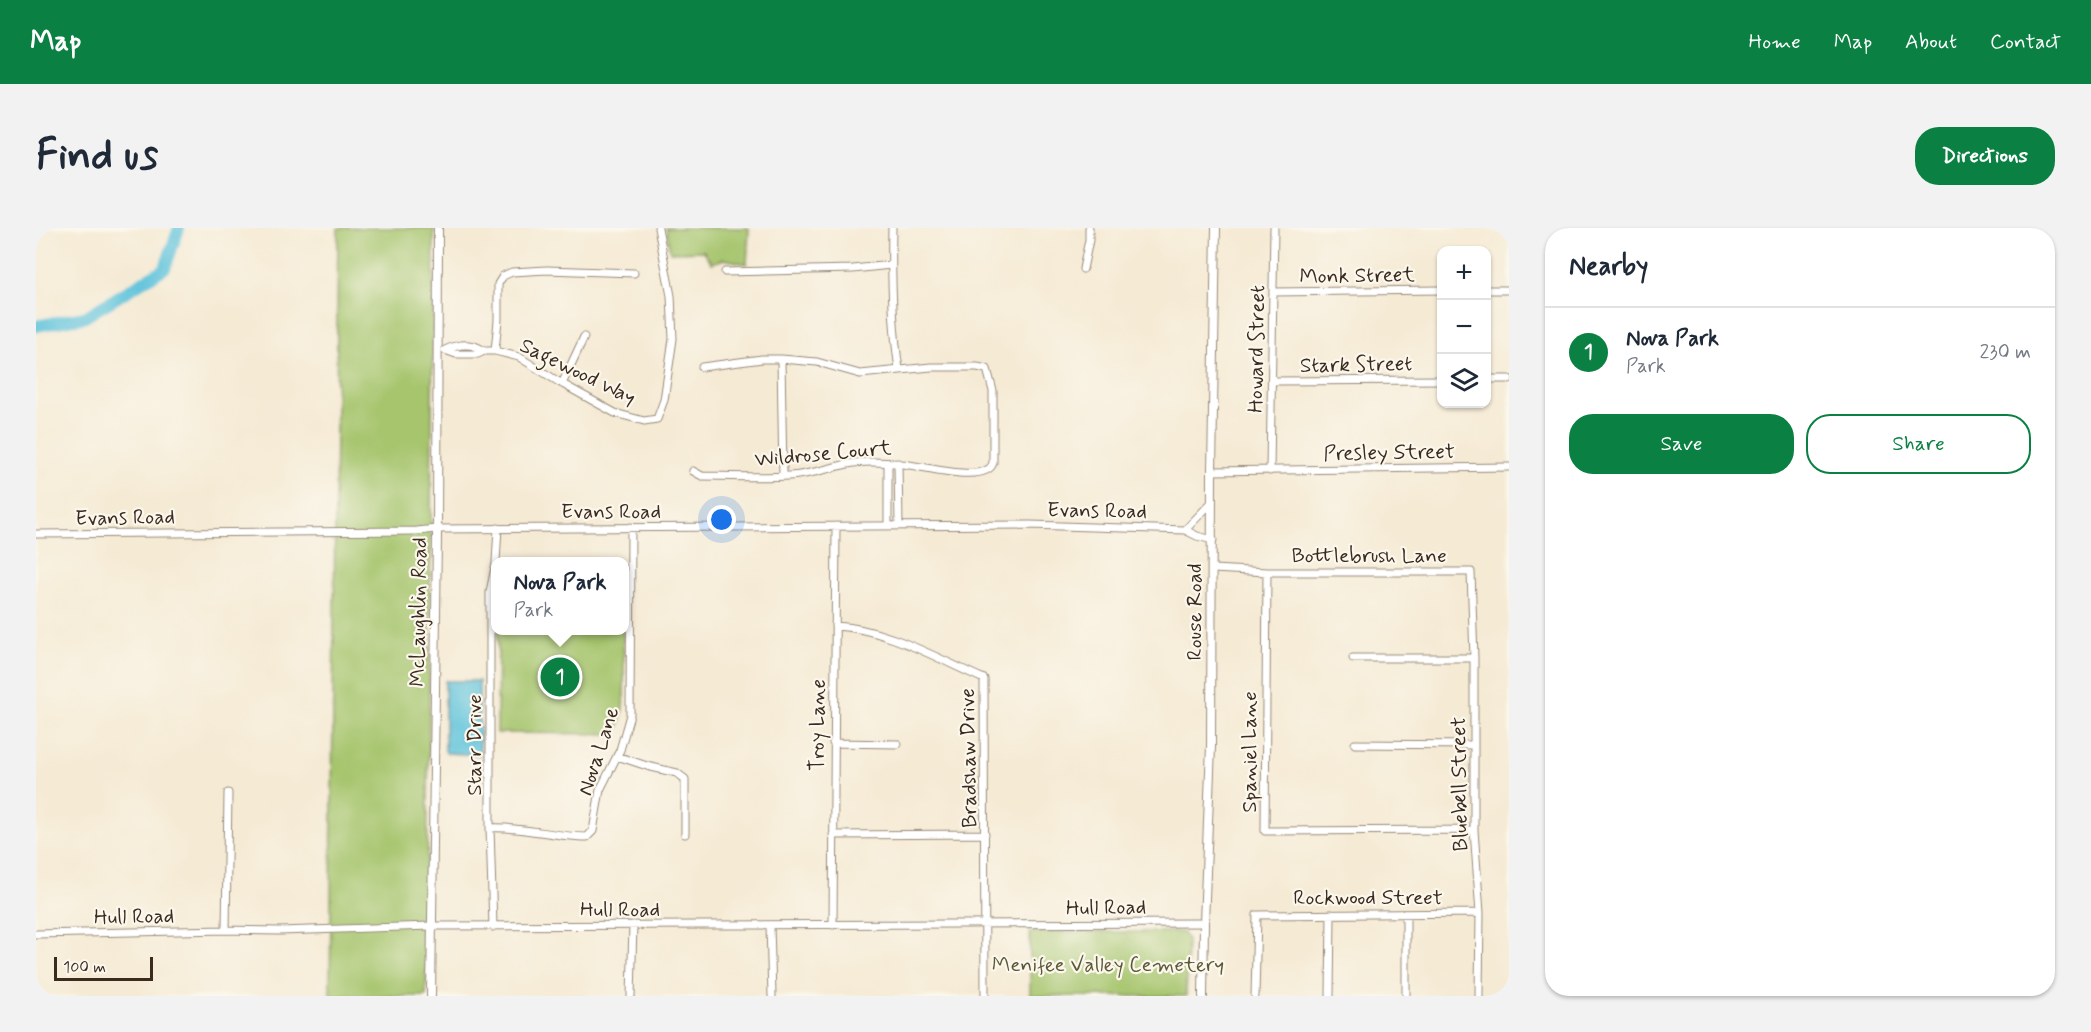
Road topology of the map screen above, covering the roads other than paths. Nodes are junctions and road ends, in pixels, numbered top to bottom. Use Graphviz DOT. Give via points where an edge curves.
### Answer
graph roads {
  1 [pos="438,228"];
  2 [pos="658,228"];
  3 [pos="892,228"];
  4 [pos="1089,228"];
  5 [pos="1216,228"];
  6 [pos="1274,228"];
  7 [pos="891,266"];
  8 [pos="1083,269"];
  9 [pos="725,272"];
  10 [pos="634,273"];
  11 [pos="1437,290"];
  12 [pos="1491,290"];
  13 [pos="1509,290"];
  14 [pos="1273,292"];
  15 [pos="584,337"];
  16 [pos="442,350"];
  17 [pos="495,351"];
  18 [pos="781,359"];
  19 [pos="702,367"];
  20 [pos="899,369"];
  21 [pos="1491,379"];
  22 [pos="1509,379"];
  23 [pos="1437,380"];
  24 [pos="1272,381"];
  25 [pos="562,384"];
  26 [pos="898,463"];
  27 [pos="888,464"];
  28 [pos="1509,467"];
  29 [pos="693,471"];
  30 [pos="1212,471"];
  31 [pos="1270,471"];
  32 [pos="783,476"];
  33 [pos="1212,502"];
  34 [pos="836,526"];
  35 [pos="888,526"];
  36 [pos="899,526"];
  37 [pos="631,527"];
  38 [pos="498,528"];
  39 [pos="436,529"];
  40 [pos="1185,530"];
  41 [pos="36,534"];
  42 [pos="1213,540"];
  43 [pos="496,557"];
  44 [pos="1213,569"];
  45 [pos="1267,572"];
  46 [pos="1472,572"];
  47 [pos="835,626"];
  48 [pos="493,635"];
  49 [pos="1353,658"];
  50 [pos="1474,658"];
  51 [pos="833,743"];
  52 [pos="898,744"];
  53 [pos="1355,744"];
  54 [pos="1474,746"];
  55 [pos="617,756"];
  56 [pos="228,793"];
  57 [pos="490,828"];
  58 [pos="1474,830"];
  59 [pos="686,834"];
  60 [pos="986,834"];
  61 [pos="833,835"];
  62 [pos="1480,913"];
  63 [pos="1331,914"];
  64 [pos="1406,915"];
  65 [pos="1204,923"];
  66 [pos="633,925"];
  67 [pos="770,925"];
  68 [pos="833,925"];
  69 [pos="986,925"];
  70 [pos="431,926"];
  71 [pos="493,927"];
  72 [pos="226,930"];
  73 [pos="36,934"];
  74 [pos="431,996"];
  75 [pos="631,996"];
  76 [pos="772,996"];
  77 [pos="985,996"];
  78 [pos="1203,996"];
  79 [pos="1255,996"];
  80 [pos="1330,996"];
  81 [pos="1406,996"];
  82 [pos="1479,996"];
  1 -- 16 [label="street, McLaughlin Road"];
  2 -- 25 [label="street, Sagewood Way" via="671,296 673,339 664,400 657,419 645,421 615,413"];
  3 -- 7 [label="street"];
  4 -- 8 [label="street"];
  5 -- 30 [label="street, Rouse Road"];
  6 -- 14 [label="street, Howard Street"];
  7 -- 9 [label="street"];
  7 -- 20 [label="street"];
  10 -- 17 [label="street" via="547,270 503,276 498,284"];
  11 -- 14 [label="street, Monk Street"];
  12 -- 13 [label="street"];
  14 -- 24 [label="street, Howard Street"];
  15 -- 25 [label="street"];
  16 -- 17 [label="street, Sagewood Way" via="455,345 476,345 484,351"];
  16 -- 39 [label="street, McLaughlin Road"];
  17 -- 25 [label="street, Sagewood Way" via="519,357"];
  18 -- 19 [label="street"];
  18 -- 20 [label="street" via="817,362 860,374"];
  18 -- 32 [label="street"];
  20 -- 26 [label="street, Wildrose Court" via="987,369 993,391 992,468 987,472"];
  21 -- 22 [label="street"];
  23 -- 24 [label="street, Stark Street"];
  24 -- 31 [label="street, Howard Street"];
  26 -- 27 [label="street, Wildrose Court"];
  26 -- 36 [label="street"];
  27 -- 32 [label="street, Wildrose Court" via="851,464"];
  27 -- 35 [label="street"];
  28 -- 31 [label="street, Presley Street"];
  29 -- 32 [label="street, Wildrose Court" via="702,476"];
  30 -- 31 [label="street, Presley Street"];
  30 -- 33 [label="street, Rouse Road"];
  33 -- 40 [label="street"];
  33 -- 42 [label="street, Rouse Road"];
  34 -- 35 [label="street, Evans Road"];
  34 -- 37 [label="street, Evans Road"];
  34 -- 47 [label="street, Troy Lane"];
  35 -- 36 [label="street, Evans Road"];
  36 -- 40 [label="street, Evans Road"];
  37 -- 38 [label="street, Evans Road"];
  37 -- 55 [label="street, Nova Lane" via="632,693 630,715"];
  38 -- 39 [label="street, Evans Road"];
  38 -- 43 [label="street, Starr Drive"];
  39 -- 41 [label="street, Evans Road"];
  39 -- 70 [label="street, McLaughlin Road"];
  40 -- 42 [label="street, Evans Road"];
  42 -- 44 [label="street, Rouse Road"];
  44 -- 45 [label="street, Bottlebrush Lane"];
  44 -- 65 [label="street, Rouse Road"];
  45 -- 46 [label="street, Bottlebrush Lane"];
  45 -- 58 [label="street, Spaniel Lane" via="1265,831"];
  46 -- 50 [label="street, Bluebell Street"];
  47 -- 51 [label="street, Troy Lane"];
  47 -- 60 [label="street, Bradshaw Drive" via="886,636 984,679"];
  48 -- 57 [label="street, Starr Drive"];
  49 -- 50 [label="street"];
  50 -- 54 [label="street, Bluebell Street"];
  51 -- 52 [label="street"];
  51 -- 61 [label="street, Troy Lane"];
  53 -- 54 [label="street"];
  54 -- 58 [label="street, Bluebell Street"];
  55 -- 57 [label="street, Nova Lane" via="600,790 593,831 586,837"];
  55 -- 59 [label="street" via="677,773 685,779"];
  56 -- 72 [label="street"];
  57 -- 71 [label="street, Starr Drive"];
  58 -- 62 [label="street, Bluebell Street"];
  60 -- 61 [label="street"];
  60 -- 69 [label="street, Bradshaw Drive"];
  61 -- 68 [label="street, Troy Lane"];
  62 -- 64 [label="street, Rockwood Street"];
  62 -- 82 [label="street, Bluebell Street"];
  63 -- 64 [label="street, Rockwood Street"];
  63 -- 79 [label="street, Rockwood Street" via="1257,915"];
  63 -- 80 [label="street"];
  64 -- 81 [label="street"];
  65 -- 69 [label="street, Hull Road"];
  65 -- 78 [label="street, Rouse Road"];
  66 -- 67 [label="street, Hull Road"];
  66 -- 71 [label="street, Hull Road"];
  66 -- 75 [label="street"];
  67 -- 68 [label="street, Hull Road"];
  67 -- 76 [label="street"];
  68 -- 69 [label="street, Hull Road"];
  69 -- 77 [label="street, Bradshaw Drive"];
  70 -- 71 [label="street, Hull Road"];
  70 -- 72 [label="street, Hull Road"];
  70 -- 74 [label="street, McLaughlin Road"];
  72 -- 73 [label="street, Hull Road"];
}
